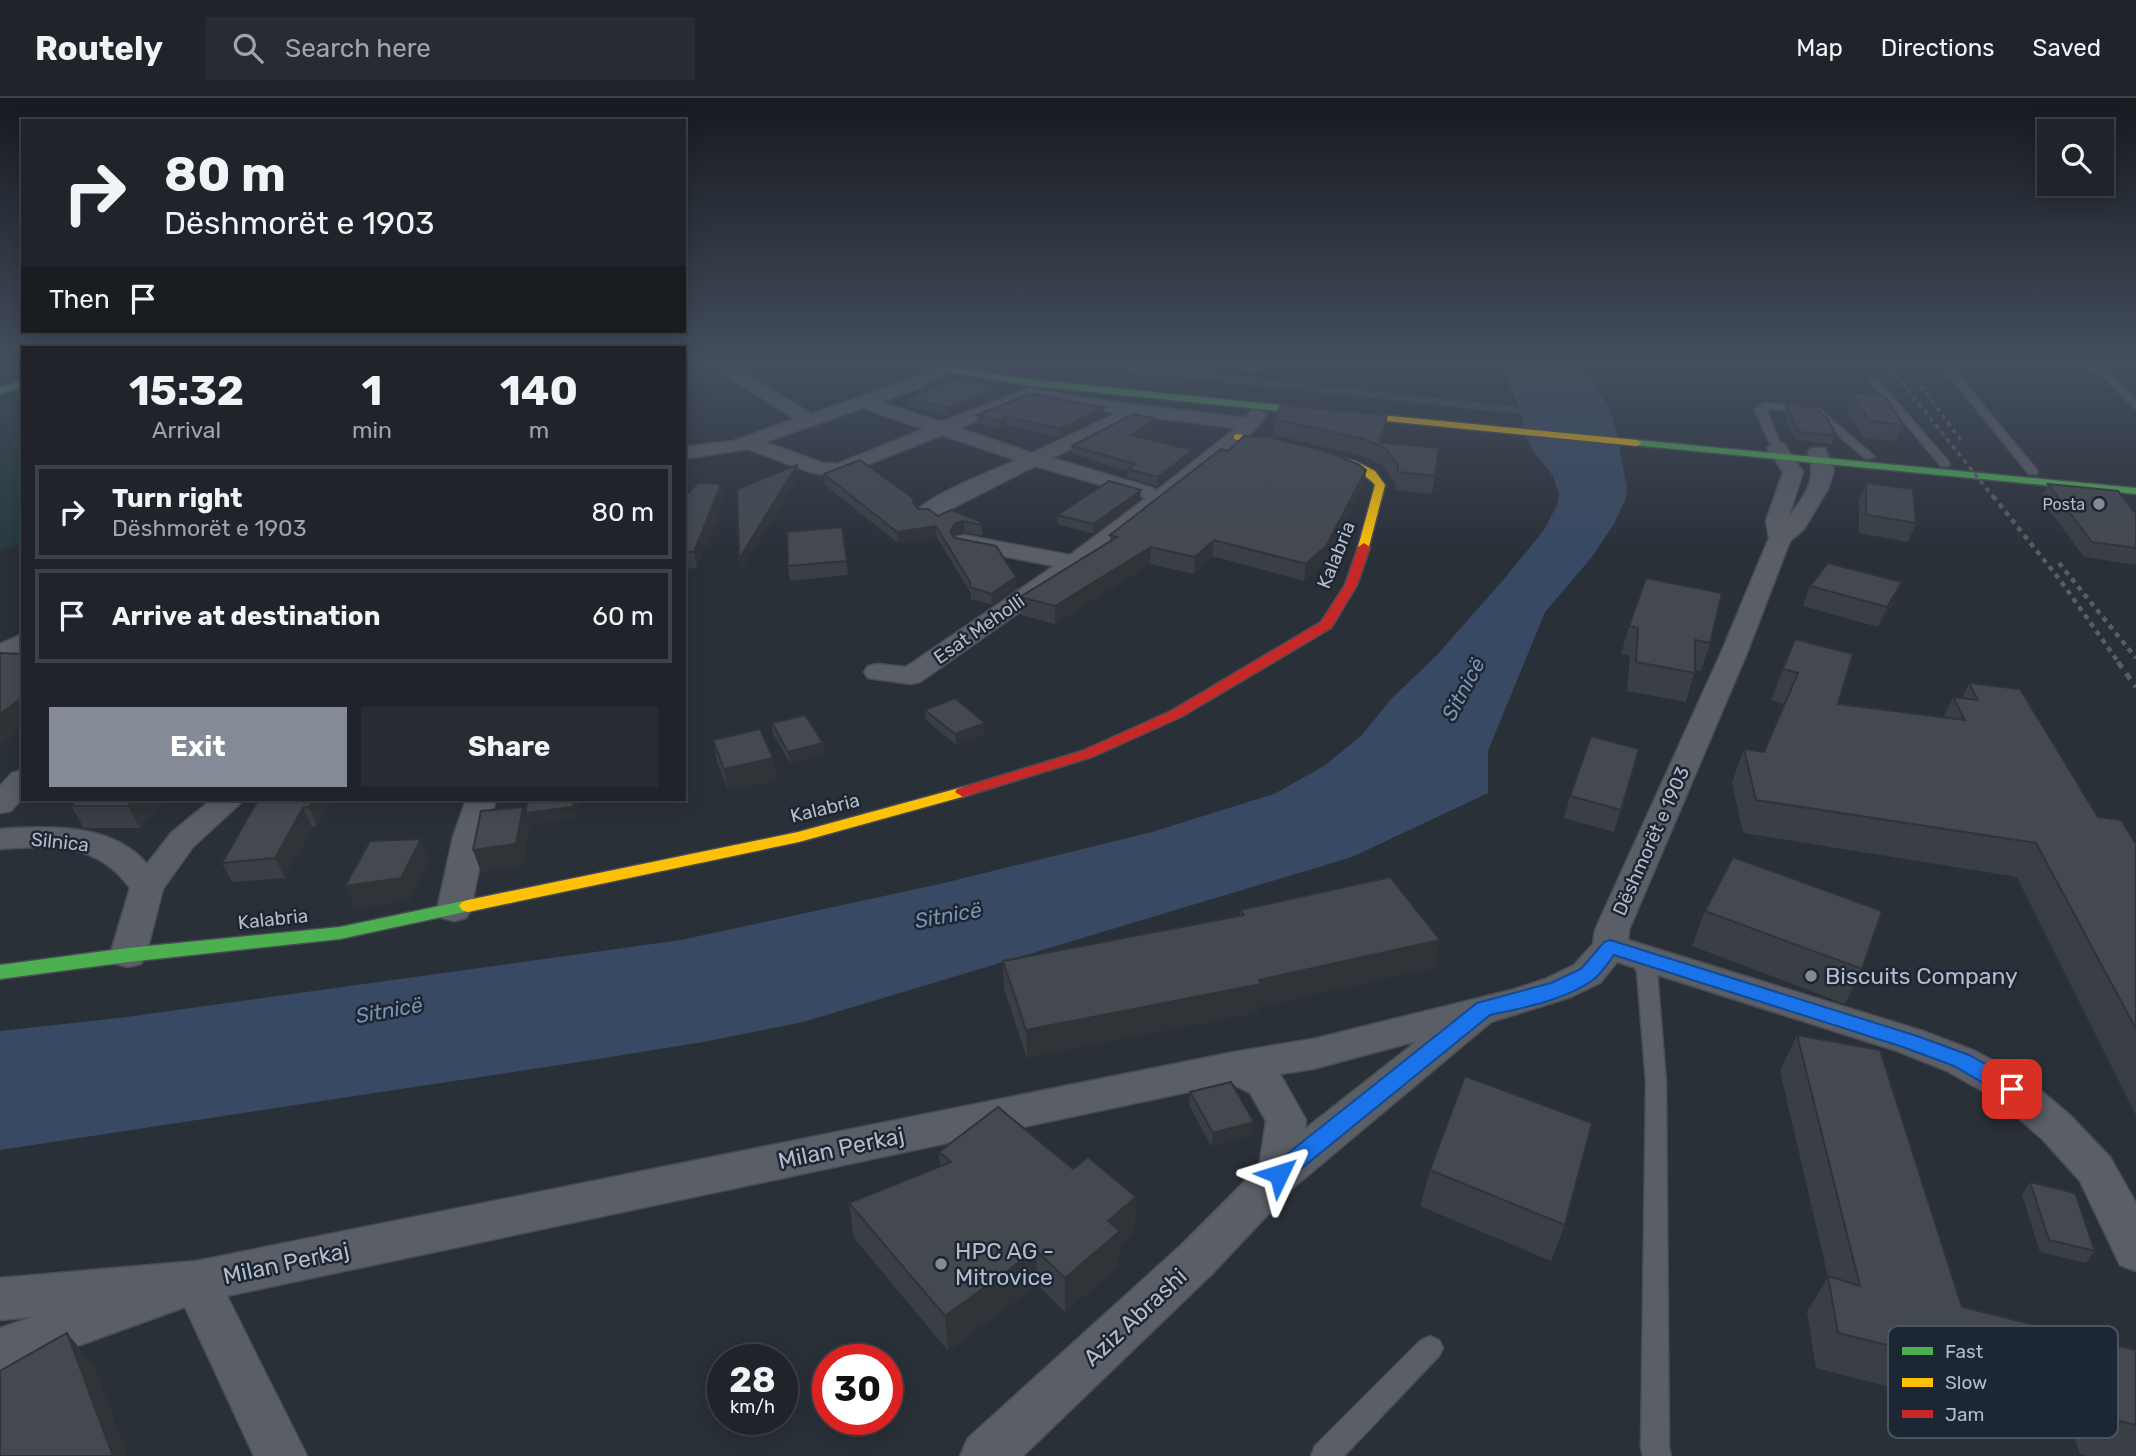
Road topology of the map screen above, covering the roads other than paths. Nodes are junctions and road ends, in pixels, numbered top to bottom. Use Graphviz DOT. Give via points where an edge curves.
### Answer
graph roads {
  1 [pos="790,427"];
  2 [pos="939,427"];
  3 [pos="948,427"];
  4 [pos="1100,427"];
  5 [pos="1246,427"];
  6 [pos="1262,427"];
  7 [pos="1517,427"];
  8 [pos="1768,427"];
  9 [pos="1835,427"];
  10 [pos="1914,427"];
  11 [pos="1996,427"];
  12 [pos="944,429"];
  13 [pos="746,442"];
  14 [pos="1780,452"];
  15 [pos="686,453"];
  16 [pos="1819,456"];
  17 [pos="1870,457"];
  18 [pos="1032,459"];
  19 [pos="1945,464"];
  20 [pos="1984,472"];
  21 [pos="2032,472"];
  22 [pos="2136,482"];
  23 [pos="2088,486"];
  24 [pos="2136,491"];
  25 [pos="1160,496"];
  26 [pos="2136,503"];
  27 [pos="927,512"];
  28 [pos="1780,538"];
  29 [pos="964,542"];
  30 [pos="1074,563"];
  31 [pos="21,643"];
  32 [pos="0,654"];
  33 [pos="877,672"];
  34 [pos="21,781"];
  35 [pos="228,801"];
  36 [pos="481,801"];
  37 [pos="0,804"];
  38 [pos="0,839"];
  39 [pos="147,887"];
  40 [pos="454,910"];
  41 [pos="1623,951"];
  42 [pos="128,955"];
  43 [pos="0,972"];
  44 [pos="1484,1009"];
  45 [pos="1234,1067"];
  46 [pos="1279,1174"];
  47 [pos="2136,1251"];
  48 [pos="196,1282"];
  49 [pos="0,1299"];
  50 [pos="1430,1348"];
  51 [pos="0,1351"];
  52 [pos="281,1456"];
  53 [pos="986,1456"];
  54 [pos="1325,1456"];
  55 [pos="1657,1456"];
  1 -- 13 [label="street"];
  2 -- 12 [label="street"];
  3 -- 12 [label="street"];
  4 -- 18 [label="street"];
  5 -- 25 [label="street, Esat Meholli"];
  6 -- 40 [label="main road, Kalabria" via="1351,463 1371,473 1380,485 1351,585 1326,625 1271,658 1176,714 1087,754 1014,777 799,837"];
  7 -- 14 [label="main road"];
  8 -- 14 [label="lane"];
  9 -- 17 [label="lane"];
  10 -- 19 [label="lane"];
  11 -- 21 [label="lane"];
  12 -- 13 [label="street" via="839,470 820,469"];
  12 -- 18 [label="street"];
  13 -- 15 [label="street"];
  14 -- 16 [label="main road"];
  14 -- 28 [label="street, Dëshmorët e 1903" via="1793,472 1776,518"];
  16 -- 17 [label="main road"];
  16 -- 20 [label="main road"];
  16 -- 28 [label="street, Dëshmorët e 1903" via="1824,470 1818,489 1796,524"];
  17 -- 19 [label="main road"];
  18 -- 25 [label="street"];
  18 -- 27 [label="street"];
  19 -- 20 [label="main road"];
  20 -- 21 [label="main road"];
  20 -- 23 [label="main road"];
  21 -- 22 [label="main road"];
  22 -- 24 [label="main road"];
  23 -- 24 [label="main road"];
  23 -- 26 [label="main road"];
  25 -- 30 [label="street, Esat Meholli"];
  28 -- 41 [label="street, Dëshmorët e 1903" via="1612,930"];
  29 -- 30 [label="street"];
  30 -- 33 [label="street, Esat Meholli" via="911,676"];
  31 -- 32 [label="street"];
  34 -- 37 [label="street"];
  35 -- 39 [label="street" via="182,840"];
  36 -- 40 [label="street"];
  38 -- 39 [label="street, Silnica" via="48,837 93,844 123,859"];
  39 -- 42 [label="street"];
  40 -- 42 [label="main road, Kalabria" via="340,933"];
  41 -- 44 [label="street, Aziz Abrashi" via="1578,979"];
  41 -- 47 [label="street" via="1910,1041 1961,1060 2012,1089 2095,1169"];
  41 -- 55 [label="lane" via="1647,972 1656,1082"];
  42 -- 43 [label="main road, Kalabria"];
  44 -- 45 [label="street, Milan Perkaj" via="1313,1054"];
  44 -- 46 [label="street, Aziz Abrashi"];
  45 -- 46 [label="street" via="1264,1082 1286,1121"];
  45 -- 48 [label="street, Milan Perkaj"];
  46 -- 53 [label="street, Aziz Abrashi" via="1196,1259"];
  48 -- 49 [label="street, Milan Perkaj"];
  48 -- 51 [label="street, Milan Perkaj"];
  48 -- 52 [label="street, Milan Perkaj"];
  50 -- 54 [label="lane"];
}
